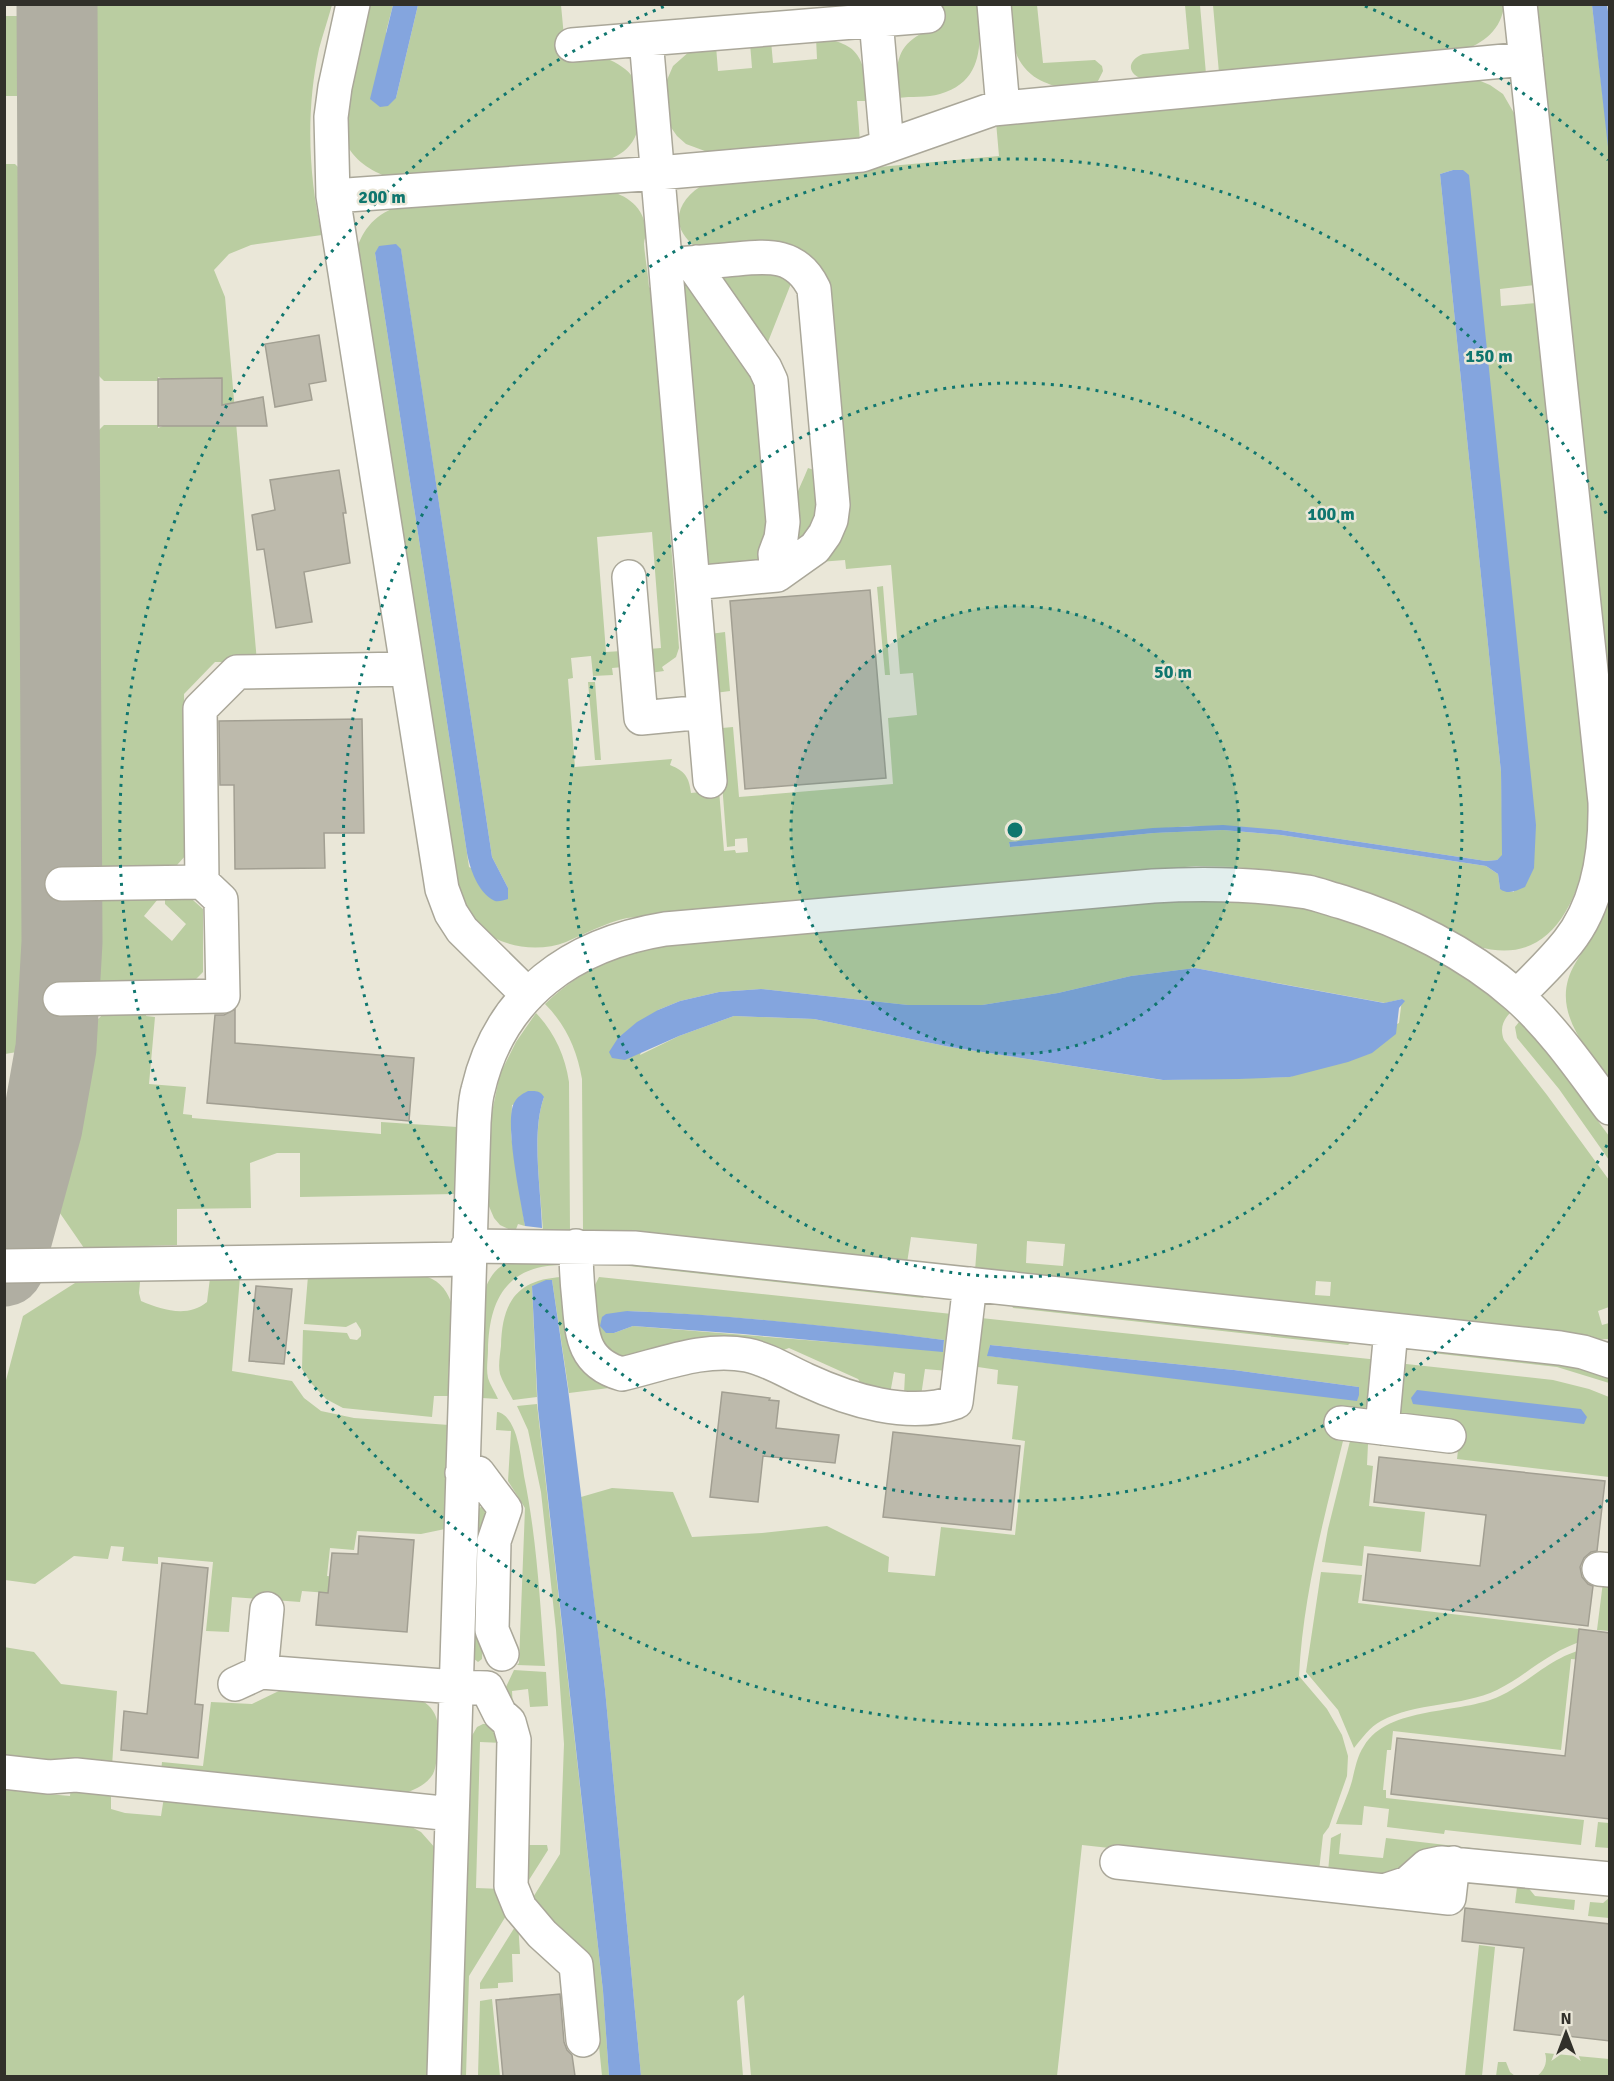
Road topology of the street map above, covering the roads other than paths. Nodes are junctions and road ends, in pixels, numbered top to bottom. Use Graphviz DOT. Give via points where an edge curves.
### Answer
graph roads {
  1 [pos="353,4"];
  2 [pos="994,4"];
  3 [pos="1520,4"];
  4 [pos="928,16"];
  5 [pos="876,20"];
  6 [pos="646,39"];
  7 [pos="572,45"];
  8 [pos="1526,59"];
  9 [pos="1003,108"];
  10 [pos="887,146"];
  11 [pos="658,173"];
  12 [pos="333,196"];
  13 [pos="681,264"];
  14 [pos="777,575"];
  15 [pos="629,577"];
  16 [pos="693,583"];
  17 [pos="407,669"];
  18 [pos="704,712"];
  19 [pos="710,781"];
  20 [pos="202,882"];
  21 [pos="62,884"];
  22 [pos="528,995"];
  23 [pos="1517,996"];
  24 [pos="60,999"];
  25 [pos="1610,1107"];
  26 [pos="468,1252"];
  27 [pos="576,1258"];
  28 [pos="4,1266"];
  29 [pos="970,1284"];
  30 [pos="1391,1330"];
  31 [pos="1610,1361"];
  32 [pos="1341,1423"];
  33 [pos="1382,1428"];
  34 [pos="1449,1436"];
  35 [pos="462,1473"];
  36 [pos="267,1609"];
  37 [pos="471,1688"];
  38 [pos="4,1772"];
  39 [pos="452,1814"];
  40 [pos="1117,1862"];
  41 [pos="1610,1879"];
  42 [pos="583,2040"];
  43 [pos="444,2076"];
  1 -- 12 [label="street" via="331,117"];
  2 -- 9 [label="street"];
  3 -- 8 [label="street"];
  4 -- 5 [label="street"];
  5 -- 6 [label="street"];
  5 -- 10 [label="street"];
  6 -- 7 [label="street"];
  6 -- 11 [label="street"];
  8 -- 9 [label="street"];
  8 -- 23 [label="street" via="1605,826 1604,852 1583,919 1551,962"];
  9 -- 10 [label="street"];
  10 -- 11 [label="street" via="862,155"];
  11 -- 12 [label="street"];
  11 -- 13 [label="street"];
  12 -- 17 [label="street"];
  13 -- 14 [label="street" via="698,272 771,381 783,522 775,554"];
  13 -- 14 [label="street" via="776,257 795,265 814,289 833,505 831,520 815,548"];
  13 -- 16 [label="street"];
  14 -- 16 [label="street"];
  15 -- 18 [label="street" via="640,718"];
  16 -- 18 [label="street"];
  17 -- 20 [label="street" via="237,672 207,702 200,710"];
  17 -- 22 [label="street" via="442,889 450,913 462,930"];
  18 -- 19 [label="street"];
  20 -- 21 [label="street"];
  20 -- 24 [label="street" via="221,900 223,996"];
  22 -- 23 [label="street" via="578,956 635,934 1210,883 1309,893 1363,909 1446,946"];
  22 -- 26 [label="street" via="502,1029 478,1089"];
  23 -- 25 [label="street" via="1558,1038"];
  26 -- 27 [label="street"];
  26 -- 28 [label="street"];
  26 -- 35 [label="street"];
  27 -- 29 [label="street" via="634,1248"];
  27 -- 29 [label="street" via="582,1336 593,1358 612,1371 623,1389 686,1356 735,1354 750,1356 865,1402 943,1407 956,1401"];
  29 -- 30 [label="street"];
  30 -- 31 [label="street" via="1560,1348"];
  30 -- 33 [label="street"];
  32 -- 33 [label="street"];
  33 -- 34 [label="street"];
  35 -- 37 [label="street"];
  35 -- 37 [label="street" via="478,1473 505,1509 514,1541 512,1630 502,1654"];
  36 -- 37 [label="street" via="248,1678"];
  37 -- 39 [label="street"];
  37 -- 42 [label="street" via="509,1722 514,1740 511,1886 520,1908 576,1965"];
  38 -- 39 [label="street" via="49,1777 75,1775"];
  39 -- 43 [label="street"];
  40 -- 41 [label="street" via="1449,1898 1453,1863"];
}
